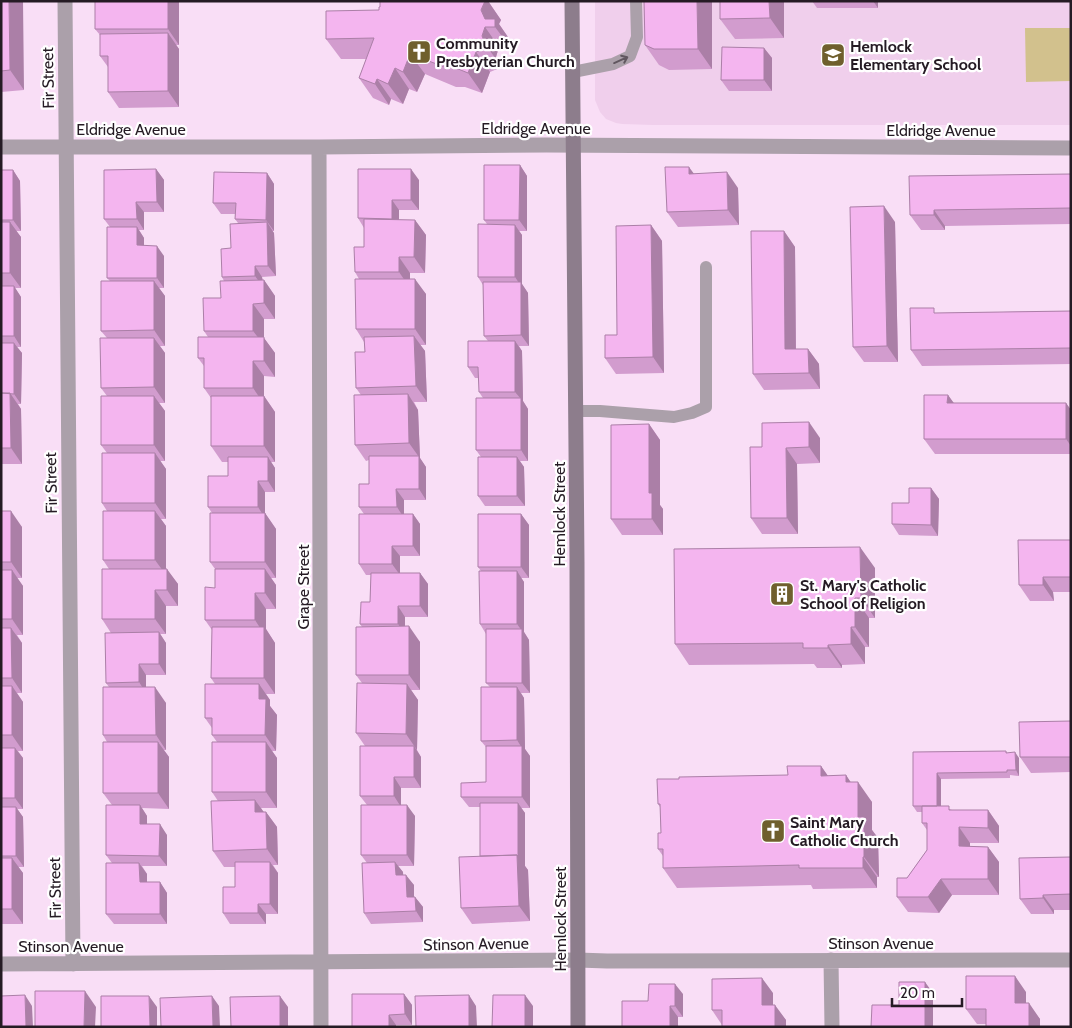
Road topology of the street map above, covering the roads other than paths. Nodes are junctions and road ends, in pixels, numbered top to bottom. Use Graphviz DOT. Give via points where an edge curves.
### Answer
graph roads {
  1 [pos="65,1"];
  2 [pos="572,1"];
  3 [pos="636,1"];
  4 [pos="574,72"];
  5 [pos="574,146"];
  6 [pos="1,147"];
  7 [pos="66,147"];
  8 [pos="319,147"];
  9 [pos="1071,148"];
  10 [pos="706,267"];
  11 [pos="576,411"];
  12 [pos="578,960"];
  13 [pos="832,960"];
  14 [pos="1071,960"];
  15 [pos="321,962"];
  16 [pos="1,964"];
  17 [pos="74,964"];
  18 [pos="321,1027"];
  19 [pos="578,1027"];
  20 [pos="832,1027"];
  1 -- 7 [label="street, Fir Street"];
  2 -- 4 [label="street, Hemlock Street"];
  4 -- 3 [label="lane, one-way" via="613,64 630,56 637,37"];
  4 -- 5 [label="street, Hemlock Street"];
  5 -- 8 [label="street, Eldridge Avenue"];
  5 -- 9 [label="street, Eldridge Avenue"];
  5 -- 11 [label="street, Hemlock Street"];
  6 -- 7 [label="street, Eldridge Avenue"];
  7 -- 8 [label="street, Eldridge Avenue"];
  7 -- 17 [label="street, Fir Street"];
  8 -- 15 [label="street, Grape Street"];
  10 -- 11 [label="lane" via="706,407 674,417"];
  11 -- 12 [label="street, Hemlock Street"];
  12 -- 13 [label="street, Stinson Avenue"];
  12 -- 15 [label="street, Stinson Avenue"];
  12 -- 19 [label="street, Hemlock Street"];
  13 -- 14 [label="street, Stinson Avenue"];
  13 -- 20 [label="street"];
  15 -- 17 [label="street, Stinson Avenue"];
  15 -- 18 [label="street, Grape Street"];
  16 -- 17 [label="street, Stinson Avenue"];
}
